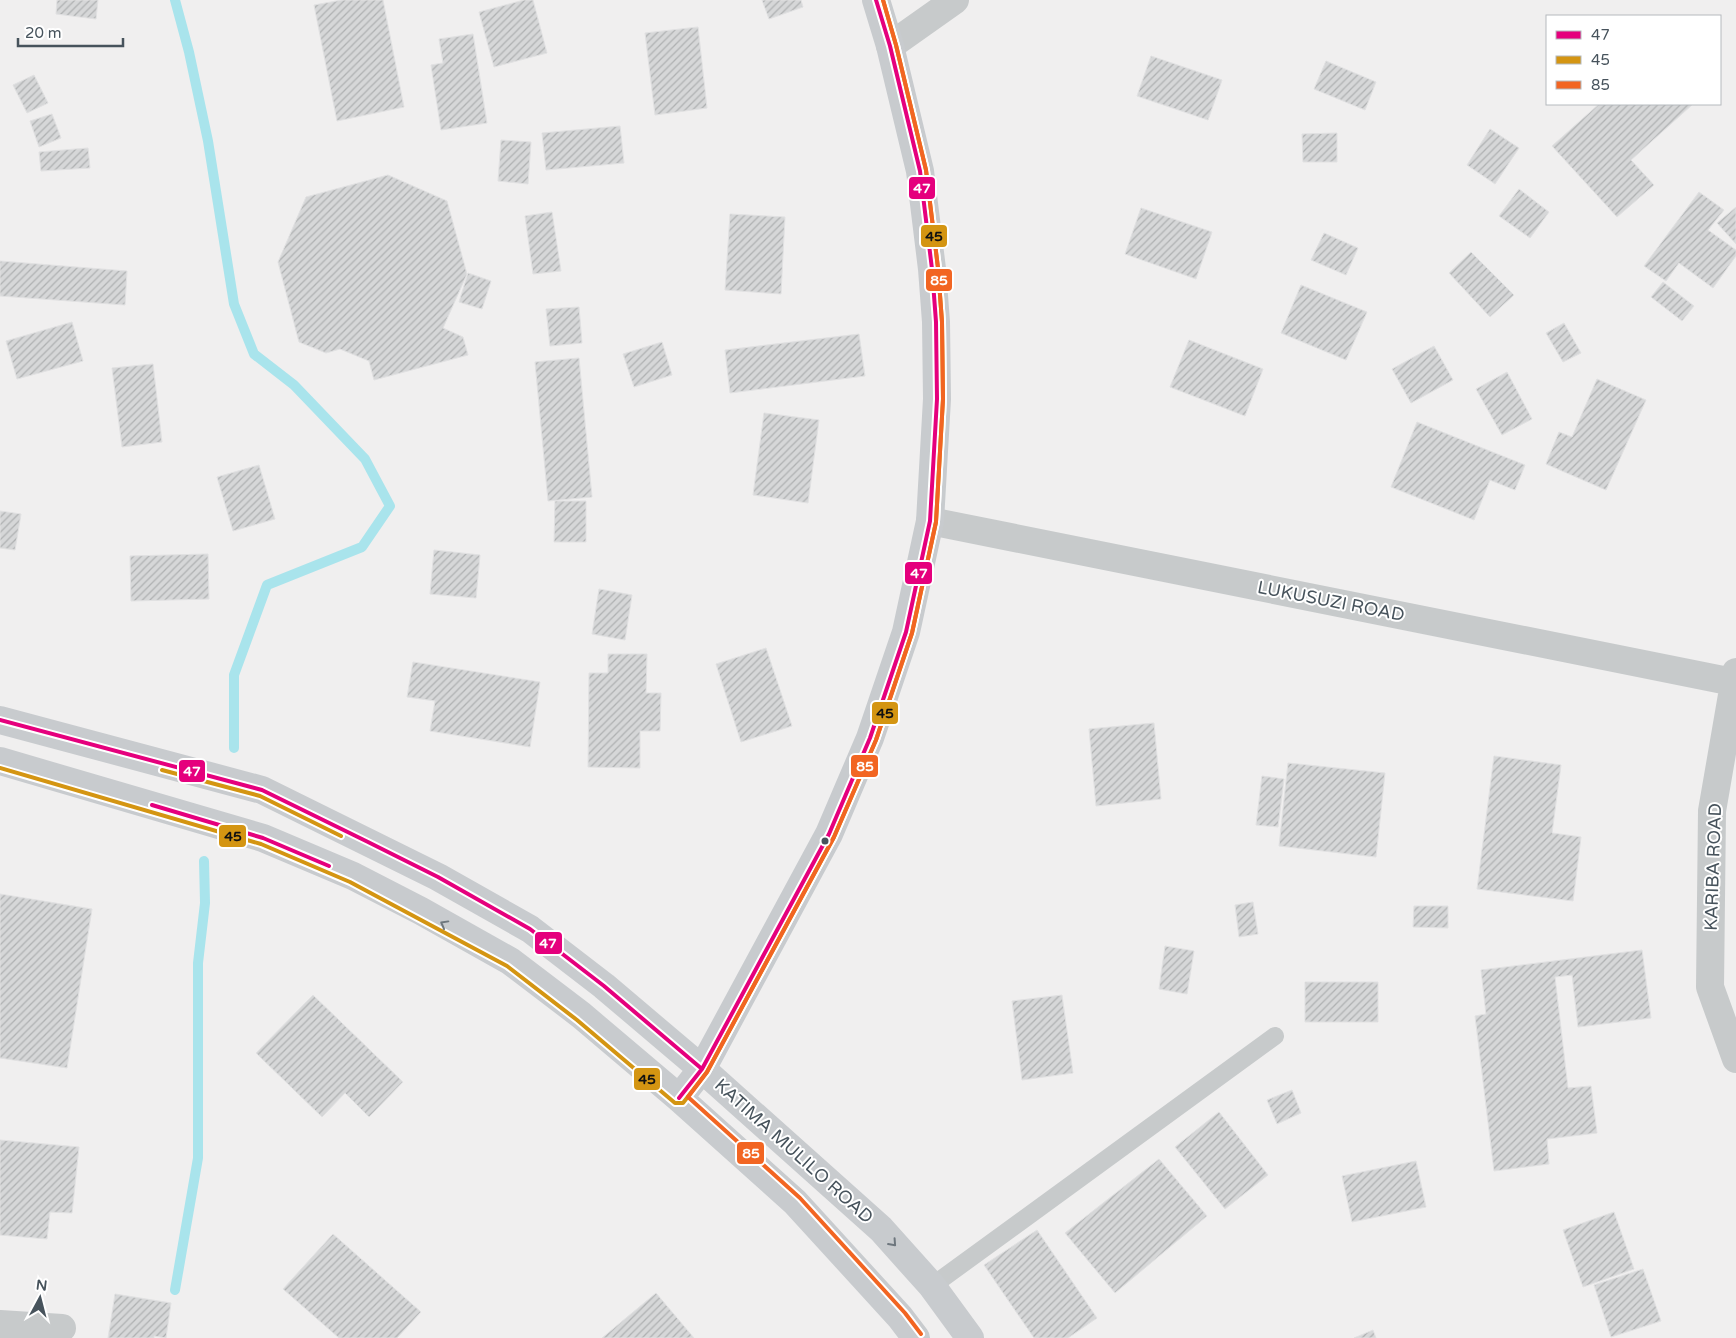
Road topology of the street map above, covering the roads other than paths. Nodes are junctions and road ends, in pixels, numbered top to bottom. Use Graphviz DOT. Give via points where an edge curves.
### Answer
graph roads {
  1 [pos="876,0"];
  2 [pos="955,0"];
  3 [pos="890,46"];
  4 [pos="930,521"];
  5 [pos="1734,677"];
  6 [pos="0,720"];
  7 [pos="0,761"];
  8 [pos="1275,1036"];
  9 [pos="1736,1059"];
  10 [pos="702,1069"];
  11 [pos="680,1098"];
  12 [pos="932,1286"];
  13 [pos="0,1324"];
  14 [pos="62,1328"];
  15 [pos="916,1338"];
  16 [pos="970,1338"];
  1 -- 3 [label="main road"];
  2 -- 3 [label="street"];
  3 -- 4 [label="main road" via="920,170 933,278 937,399"];
  4 -- 5 [label="street, LUKUSUZI ROAD"];
  4 -- 10 [label="main road" via="906,632 870,738 829,834"];
  5 -- 9 [label="street, KARIBA ROAD" via="1712,811 1710,987"];
  6 -- 10 [label="main road, KATIMA MULILO ROAD" via="262,790 386,851 530,929 604,986"];
  11 -- 7 [label="main road, one-way" via="510,961 353,876 263,838"];
  8 -- 12 [label="lane"];
  10 -- 11 [label="main road"];
  10 -- 12 [label="main road, KATIMA MULILO ROAD, one-way" via="880,1229"];
  11 -- 15 [label="main road" via="795,1202 900,1316"];
  12 -- 16 [label="main road, KATIMA MULILO ROAD"];
  13 -- 14 [label="street"];
}
